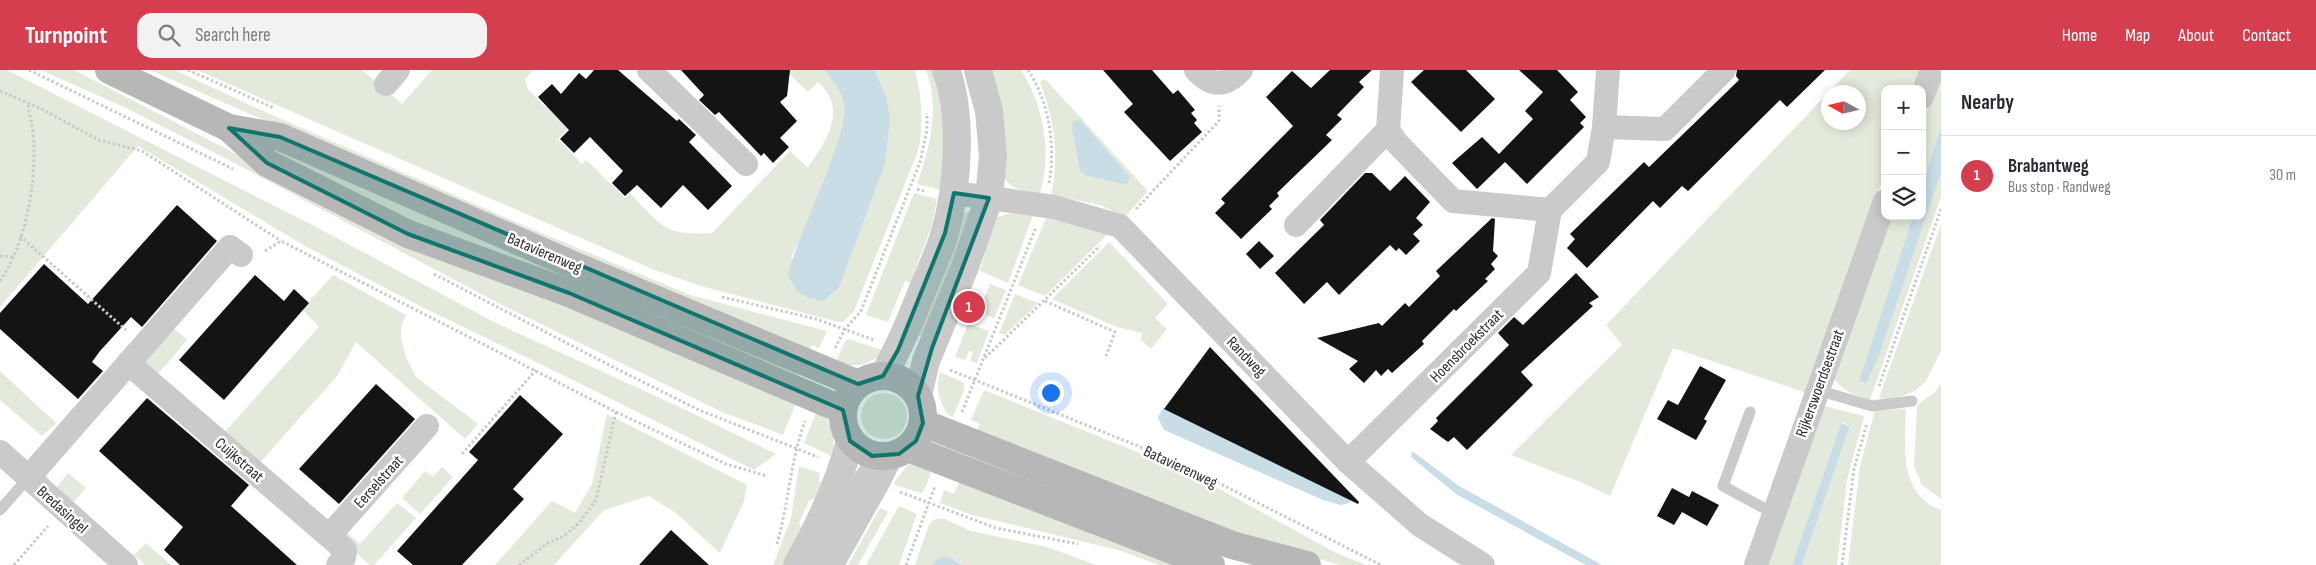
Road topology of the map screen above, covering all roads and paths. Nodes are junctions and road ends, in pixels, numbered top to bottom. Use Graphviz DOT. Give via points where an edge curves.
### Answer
graph roads {
  1 [pos="109,70"];
  2 [pos="649,70"];
  3 [pos="946,70"];
  4 [pos="978,70"];
  5 [pos="1196,70"];
  6 [pos="1241,70"];
  7 [pos="1392,70"];
  8 [pos="1608,70"];
  9 [pos="1724,70"];
  10 [pos="1932,70"];
  11 [pos="1218,84"];
  12 [pos="1926,86"];
  13 [pos="0,91"];
  14 [pos="28,103"];
  15 [pos="927,108"];
  16 [pos="1604,127"];
  17 [pos="229,128"];
  18 [pos="1388,130"];
  19 [pos="746,164"];
  20 [pos="917,189"];
  21 [pos="924,191"];
  22 [pos="954,193"];
  23 [pos="989,198"];
  24 [pos="1550,210"];
  25 [pos="1881,212"];
  26 [pos="1296,225"];
  27 [pos="1120,226"];
  28 [pos="20,236"];
  29 [pos="281,240"];
  30 [pos="241,255"];
  31 [pos="0,256"];
  32 [pos="13,257"];
  33 [pos="0,281"];
  34 [pos="1012,288"];
  35 [pos="1045,301"];
  36 [pos="844,329"];
  37 [pos="136,354"];
  38 [pos="1106,359"];
  39 [pos="536,370"];
  40 [pos="871,380"];
  41 [pos="975,380"];
  42 [pos="1817,390"];
  43 [pos="918,396"];
  44 [pos="1912,402"];
  45 [pos="843,410"];
  46 [pos="616,412"];
  47 [pos="1750,412"];
  48 [pos="923,422"];
  49 [pos="427,426"];
  50 [pos="850,441"];
  51 [pos="795,448"];
  52 [pos="0,452"];
  53 [pos="898,453"];
  54 [pos="462,454"];
  55 [pos="1348,462"];
  56 [pos="766,476"];
  57 [pos="28,478"];
  58 [pos="63,509"];
  59 [pos="0,510"];
  60 [pos="1773,513"];
  61 [pos="329,536"];
  62 [pos="1086,546"];
  63 [pos="774,552"];
  64 [pos="341,561"];
  65 [pos="14,565"];
  66 [pos="126,565"];
  67 [pos="519,565"];
  68 [pos="797,565"];
  69 [pos="823,565"];
  70 [pos="839,565"];
  71 [pos="906,565"];
  72 [pos="1211,565"];
  73 [pos="1307,565"];
  74 [pos="1380,565"];
  75 [pos="1483,565"];
  76 [pos="1756,565"];
  1 -- 17 [label="main road, Batavierenweg"];
  2 -- 19 [label="street"];
  3 -- 22 [label="street" via="957,133"];
  4 -- 23 [label="street" via="989,111 993,156"];
  5 -- 11 [label="street" via="1204,79"];
  6 -- 11 [label="street" via="1233,79"];
  7 -- 18 [label="street"];
  8 -- 16 [label="street"];
  9 -- 16 [label="street" via="1665,129"];
  10 -- 12 [label="street"];
  11 -- 27 [label="path" via="1219,121"];
  13 -- 14 [label="path"];
  14 -- 28 [label="path" via="34,144 33,186"];
  14 -- 29 [label="path" via="98,140 142,151"];
  15 -- 36 [label="path" via="927,130 920,162 861,311"];
  16 -- 24 [label="street" via="1598,162"];
  17 -- 40 [label="main road, Batavierenweg" via="280,137 573,265"];
  17 -- 45 [label="main road, Batavierenweg" via="267,163 408,234 569,293"];
  18 -- 24 [label="street" via="1453,201"];
  18 -- 26 [label="street"];
  20 -- 21 [label="path"];
  22 -- 23 [label="street"];
  22 -- 40 [label="street" via="945,233 898,350"];
  23 -- 27 [label="street" via="1054,208"];
  23 -- 43 [label="street" via="926,361"];
  24 -- 55 [label="street, Hoensbroekstraat" via="1539,273"];
  25 -- 42 [label="street, Rijkerswoerdsestraat"];
  27 -- 35 [label="path"];
  27 -- 55 [label="street, Randweg"];
  28 -- 32 [label="path"];
  28 -- 37 [label="path"];
  29 -- 30 [label="path" via="254,258"];
  29 -- 39 [label="path"];
  30 -- 37 [label="street" via="230,247"];
  31 -- 32 [label="path"];
  32 -- 33 [label="path"];
  34 -- 35 [label="path" via="983,360"];
  35 -- 38 [label="path" via="1115,332"];
  37 -- 57 [label="street"];
  37 -- 61 [label="street, Cuijkstraat"];
  39 -- 46 [label="path"];
  39 -- 54 [label="path"];
  40 -- 43 [label="main road" via="897,378"];
  40 -- 45 [label="main road" via="848,396"];
  41 -- 74 [label="path, Batavierenweg" via="1175,461"];
  42 -- 44 [label="lane" via="1872,406"];
  42 -- 60 [label="street, Rijkerswoerdsestraat"];
  43 -- 48 [label="main road"];
  45 -- 50 [label="main road" via="845,431"];
  46 -- 56 [label="path" via="726,464"];
  46 -- 67 [label="path" via="596,500 579,523 564,536 548,543"];
  47 -- 60 [label="lane" via="1723,486"];
  48 -- 53 [label="main road" via="916,441"];
  48 -- 73 [label="main road" via="1232,545"];
  49 -- 61 [label="street, Eerselstraat"];
  50 -- 53 [label="main road" via="872,456"];
  50 -- 68 [label="street" via="843,468"];
  51 -- 63 [label="path" via="784,520"];
  52 -- 57 [label="street, Bredasingel"];
  53 -- 69 [label="street" via="868,479"];
  53 -- 70 [label="lane" via="884,485"];
  53 -- 72 [label="main road"];
  55 -- 75 [label="street, Randweg" via="1420,525"];
  57 -- 58 [label="street, Bredasingel"];
  57 -- 59 [label="lane"];
  58 -- 65 [label="path"];
  58 -- 66 [label="street, Bredasingel"];
  60 -- 76 [label="street, Rijkerswoerdsestraat"];
  61 -- 64 [label="street, Cuijkstraat" via="345,550"];
  62 -- 71 [label="path" via="996,528 930,503"];
}
